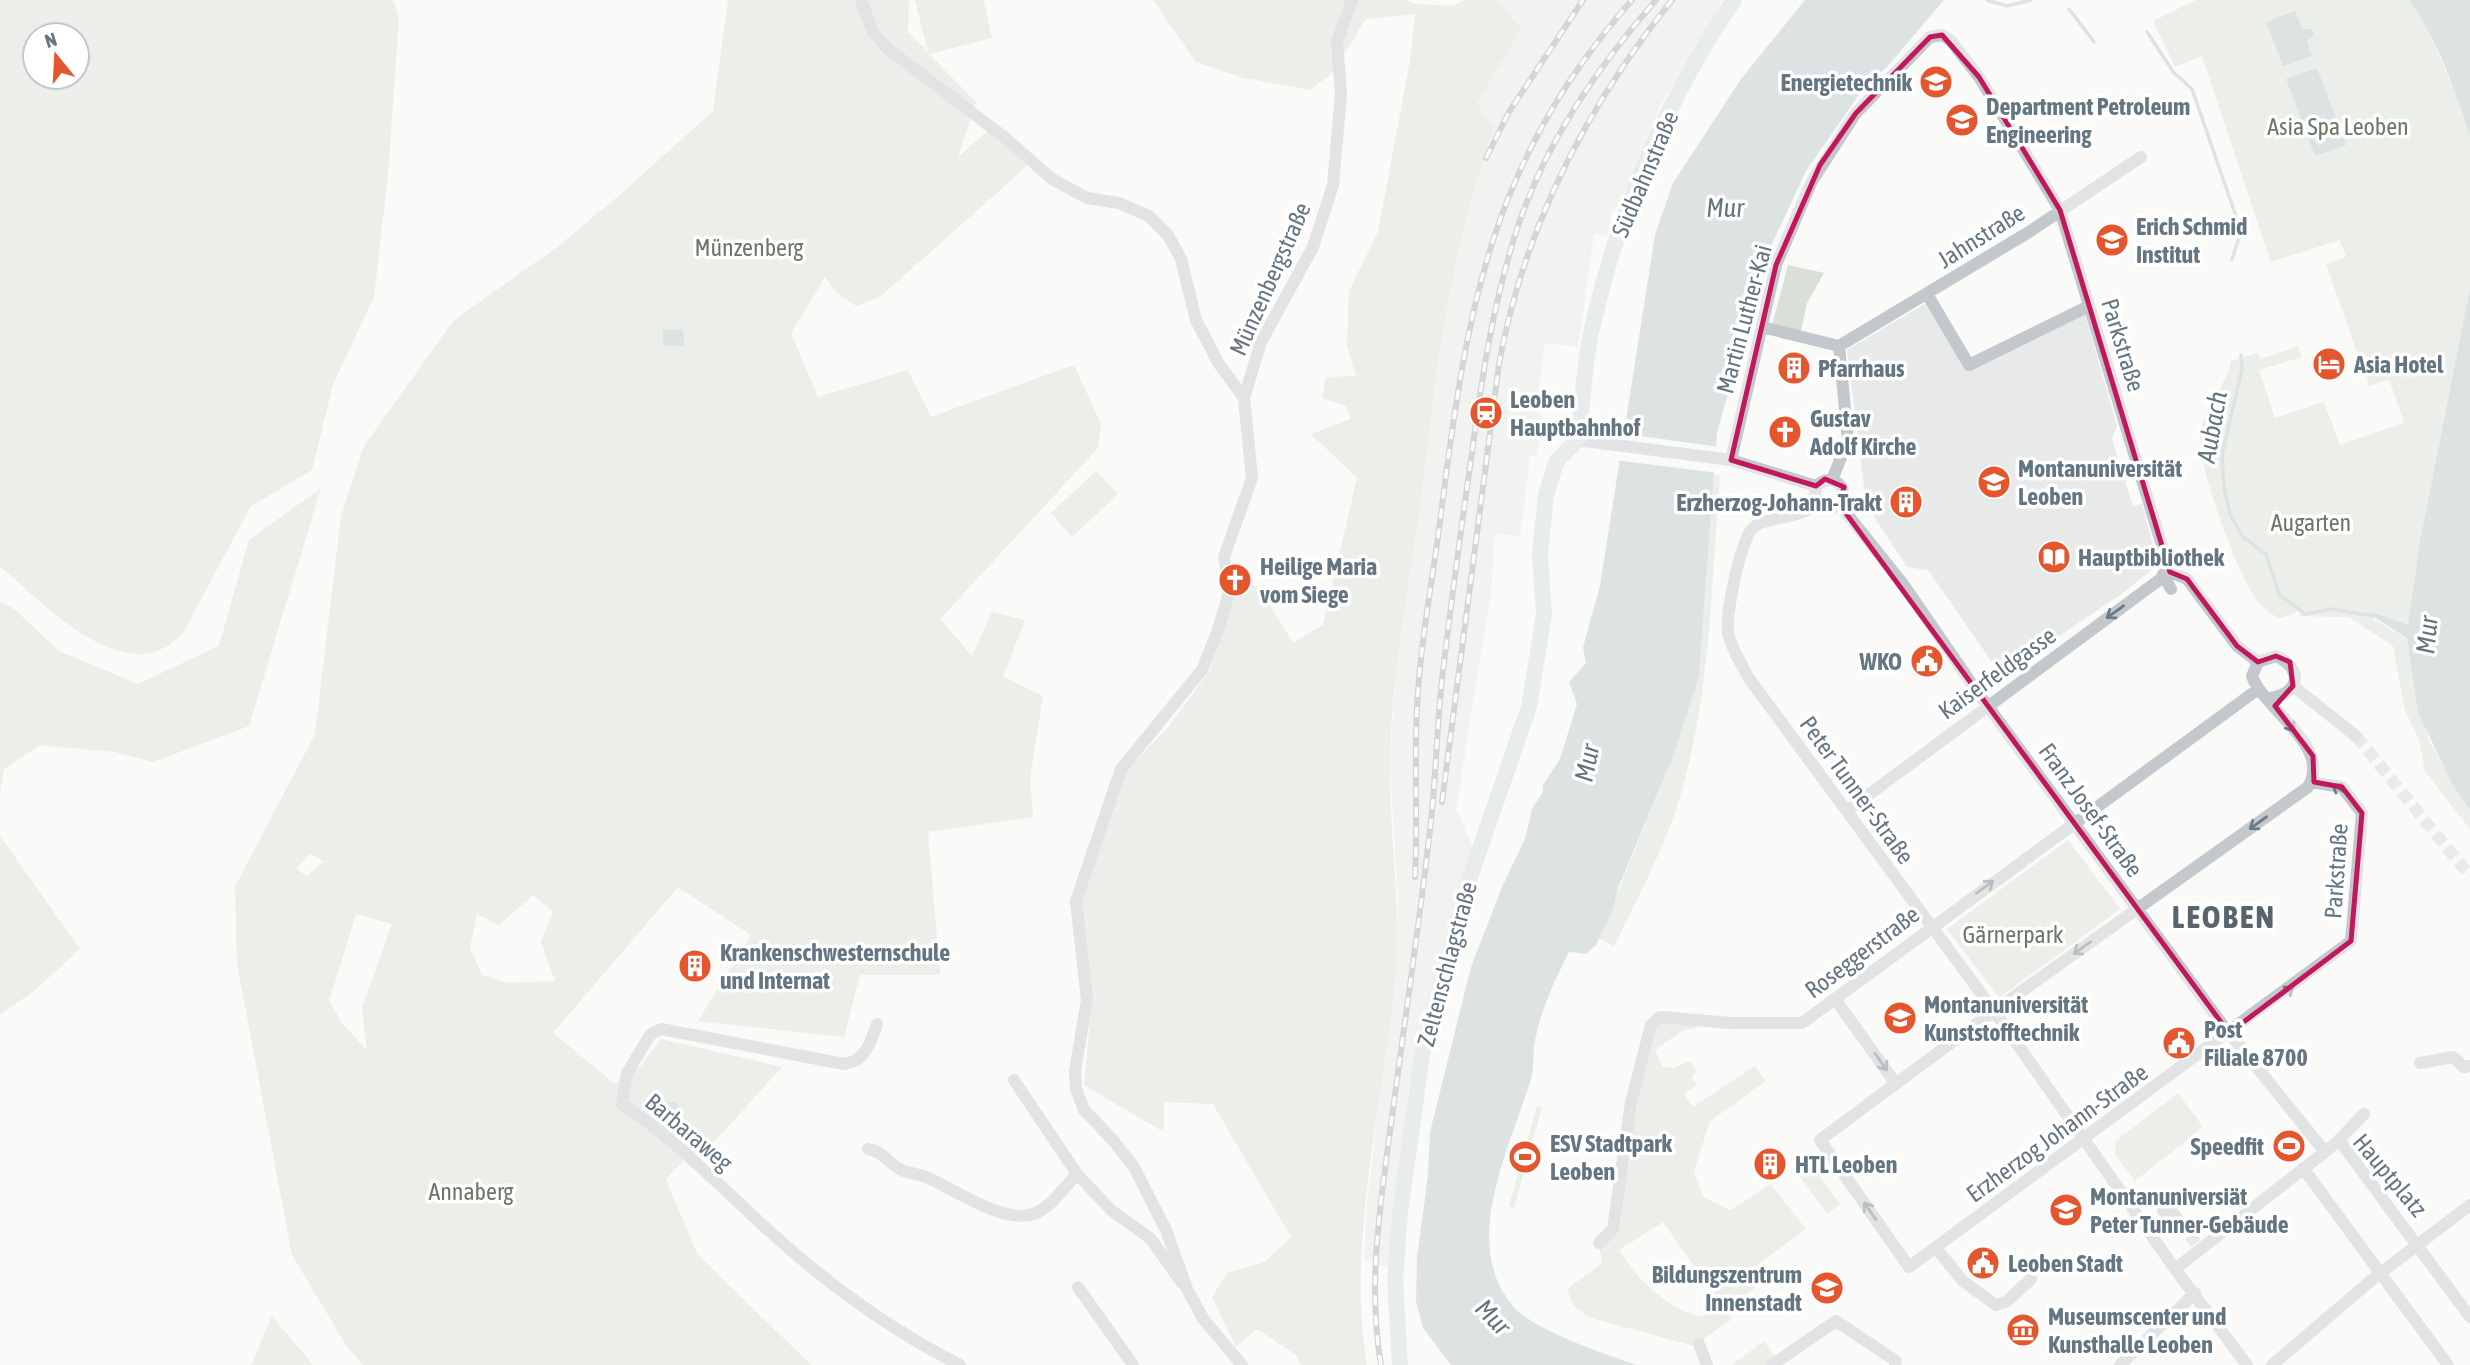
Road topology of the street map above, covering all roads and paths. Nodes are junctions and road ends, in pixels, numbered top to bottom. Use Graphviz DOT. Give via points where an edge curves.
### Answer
graph roads {
  1 [pos="861,0"];
  2 [pos="1352,0"];
  3 [pos="1734,0"];
  4 [pos="1942,35"];
  5 [pos="2141,157"];
  6 [pos="2060,209"];
  7 [pos="1927,294"];
  8 [pos="2089,306"];
  9 [pos="1762,327"];
  10 [pos="1839,346"];
  11 [pos="1244,398"];
  12 [pos="1577,440"];
  13 [pos="1727,460"];
  14 [pos="1832,480"];
  15 [pos="1816,486"];
  16 [pos="1839,503"];
  17 [pos="1818,504"];
  18 [pos="2166,573"];
  19 [pos="2171,589"];
  20 [pos="2258,662"];
  21 [pos="2293,686"];
  22 [pos="2257,690"];
  23 [pos="2270,698"];
  24 [pos="1988,705"];
  25 [pos="2356,736"];
  26 [pos="2312,782"];
  27 [pos="1848,810"];
  28 [pos="2073,822"];
  29 [pos="2138,909"];
  30 [pos="1930,928"];
  31 [pos="1835,999"];
  32 [pos="1994,1011"];
  33 [pos="877,1024"];
  34 [pos="2229,1033"];
  35 [pos="2420,1063"];
  36 [pos="2467,1067"];
  37 [pos="1014,1080"];
  38 [pos="1896,1084"];
  39 [pos="2364,1114"];
  40 [pos="2314,1137"];
  41 [pos="2085,1139"];
  42 [pos="2339,1140"];
  43 [pos="868,1149"];
  44 [pos="2325,1152"];
  45 [pos="2302,1169"];
  46 [pos="1077,1174"];
  47 [pos="2470,1205"];
  48 [pos="2164,1211"];
  49 [pos="2179,1222"];
  50 [pos="2423,1242"];
  51 [pos="1599,1243"];
  52 [pos="1937,1248"];
  53 [pos="2176,1264"];
  54 [pos="2377,1276"];
  55 [pos="2031,1279"];
  56 [pos="1078,1287"];
  57 [pos="1187,1289"];
  58 [pos="2197,1295"];
  59 [pos="2470,1317"];
  60 [pos="1699,1345"];
  61 [pos="960,1365"];
  62 [pos="1133,1365"];
  63 [pos="1242,1365"];
  64 [pos="1401,1365"];
  65 [pos="1707,1365"];
  66 [pos="1772,1365"];
  67 [pos="1895,1365"];
  68 [pos="2120,1365"];
  69 [pos="2247,1365"];
  70 [pos="2272,1365"];
  71 [pos="2448,1365"];
  1 -- 11 [label="street, Münzenbergstraße" via="873,32 887,49 1052,179 1087,198 1138,209 1168,235 1181,259 1196,320"];
  2 -- 11 [label="street, Münzenbergstraße" via="1337,42 1341,94 1333,185 1312,247 1261,342"];
  3 -- 12 [label="main road, Südbahnstraße" via="1696,62 1652,150 1615,246 1586,359"];
  4 -- 6 [label="street, Parkstraße" via="1979,77"];
  4 -- 9 [label="street, Martin Luther-Kai" via="1930,37 1856,113 1820,165 1776,265"];
  5 -- 6 [label="street, Jahnstraße"];
  6 -- 7 [label="street, Jahnstraße"];
  6 -- 8 [label="street, Parkstraße"];
  7 -- 8 [label="street" via="1969,365"];
  7 -- 10 [label="street, Jahnstraße"];
  8 -- 18 [label="street, Parkstraße"];
  9 -- 10 [label="street"];
  9 -- 13 [label="street, Martin Luther-Kai"];
  10 -- 14 [label="street" via="1848,440"];
  11 -- 57 [label="street" via="1252,478 1224,557 1230,589 1218,631 1202,670 1121,769 1076,901 1087,1000 1076,1089 1084,1110 1134,1167 1167,1230"];
  12 -- 13 [label="street"];
  12 -- 64 [label="main road, Zeltenschlagstraße" via="1563,450 1551,470 1540,541 1544,614 1530,707 1455,926 1415,1092 1395,1280"];
  13 -- 15 [label="street"];
  14 -- 15 [label="street"];
  14 -- 16 [label="street" via="1842,488"];
  15 -- 17 [label="street"];
  16 -- 17 [label="street" via="1828,508"];
  16 -- 24 [label="street, Franz Josef-Straße"];
  17 -- 27 [label="street, Peter Tunner-Straße" via="1801,516 1752,528 1744,543 1728,635 1748,677"];
  18 -- 19 [label="street, Parkstraße"];
  18 -- 20 [label="street" via="2187,579 2236,646"];
  18 -- 24 [label="street, Kaiserfeldgasse, one-way"];
  20 -- 21 [label="street" via="2276,656 2290,662"];
  20 -- 22 [label="street" via="2252,676"];
  21 -- 23 [label="street" via="2284,696"];
  21 -- 25 [label="street"];
  22 -- 23 [label="street"];
  22 -- 28 [label="street, Roseggerstraße"];
  23 -- 26 [label="street, one-way" via="2312,756"];
  24 -- 27 [label="street, Kaiserfeldgasse"];
  24 -- 28 [label="street, Franz Josef-Straße"];
  26 -- 29 [label="street, one-way"];
  34 -- 26 [label="street, Parkstraße, one-way" via="2351,941 2362,813 2342,787"];
  27 -- 30 [label="street, Peter Tunner-Straße"];
  28 -- 29 [label="street, Franz Josef-Straße"];
  30 -- 28 [label="street, Roseggerstraße, one-way"];
  29 -- 32 [label="street, one-way"];
  29 -- 34 [label="street, Franz Josef-Straße"];
  30 -- 31 [label="street, Roseggerstraße"];
  30 -- 32 [label="street, Peter Tunner-Straße"];
  31 -- 38 [label="street, one-way"];
  31 -- 51 [label="street, Roseggerstraße" via="1796,1024 1704,1015 1660,1017 1651,1025 1631,1102 1613,1230"];
  32 -- 38 [label="street"];
  32 -- 41 [label="street, Peter Tunner-Straße"];
  33 -- 61 [label="street, Barbaraweg" via="867,1050 855,1062 844,1064 661,1029 650,1035 627,1073 622,1104 685,1151 753,1216 852,1299"];
  34 -- 40 [label="street, Franz Josef-Straße"];
  34 -- 41 [label="street, Erzherzog Johann-Straße"];
  35 -- 36 [label="street" via="2453,1057"];
  37 -- 46 [label="street"];
  52 -- 38 [label="street, Erzherzog Johann-Straße, one-way" via="1909,1267 1820,1140"];
  39 -- 42 [label="street"];
  40 -- 44 [label="street, Hauptplatz"];
  41 -- 52 [label="street, Erzherzog Johann-Straße"];
  41 -- 53 [label="street, Peter Tunner-Straße"];
  42 -- 44 [label="street, Hauptplatz"];
  42 -- 50 [label="street, Hauptplatz"];
  43 -- 46 [label="street" via="898,1168 979,1204 1020,1215 1044,1207"];
  44 -- 45 [label="street, Hauptplatz"];
  45 -- 53 [label="street, Hauptplatz"];
  45 -- 54 [label="street"];
  46 -- 57 [label="street" via="1111,1210 1151,1239"];
  47 -- 50 [label="street"];
  48 -- 49 [label="street" via="2168,1207"];
  50 -- 54 [label="street, Hauptplatz"];
  50 -- 59 [label="street, Hauptplatz"];
  52 -- 55 [label="street" via="1963,1281 1996,1305 2006,1302"];
  53 -- 58 [label="street, Peter Tunner-Straße"];
  54 -- 70 [label="street, Hauptplatz"];
  54 -- 71 [label="street"];
  56 -- 62 [label="street"];
  57 -- 63 [label="street" via="1204,1320"];
  58 -- 68 [label="street"];
  58 -- 69 [label="street, Peter Tunner-Straße"];
  60 -- 65 [label="street"];
  66 -- 67 [label="street" via="1836,1321 1896,1361"];
}
